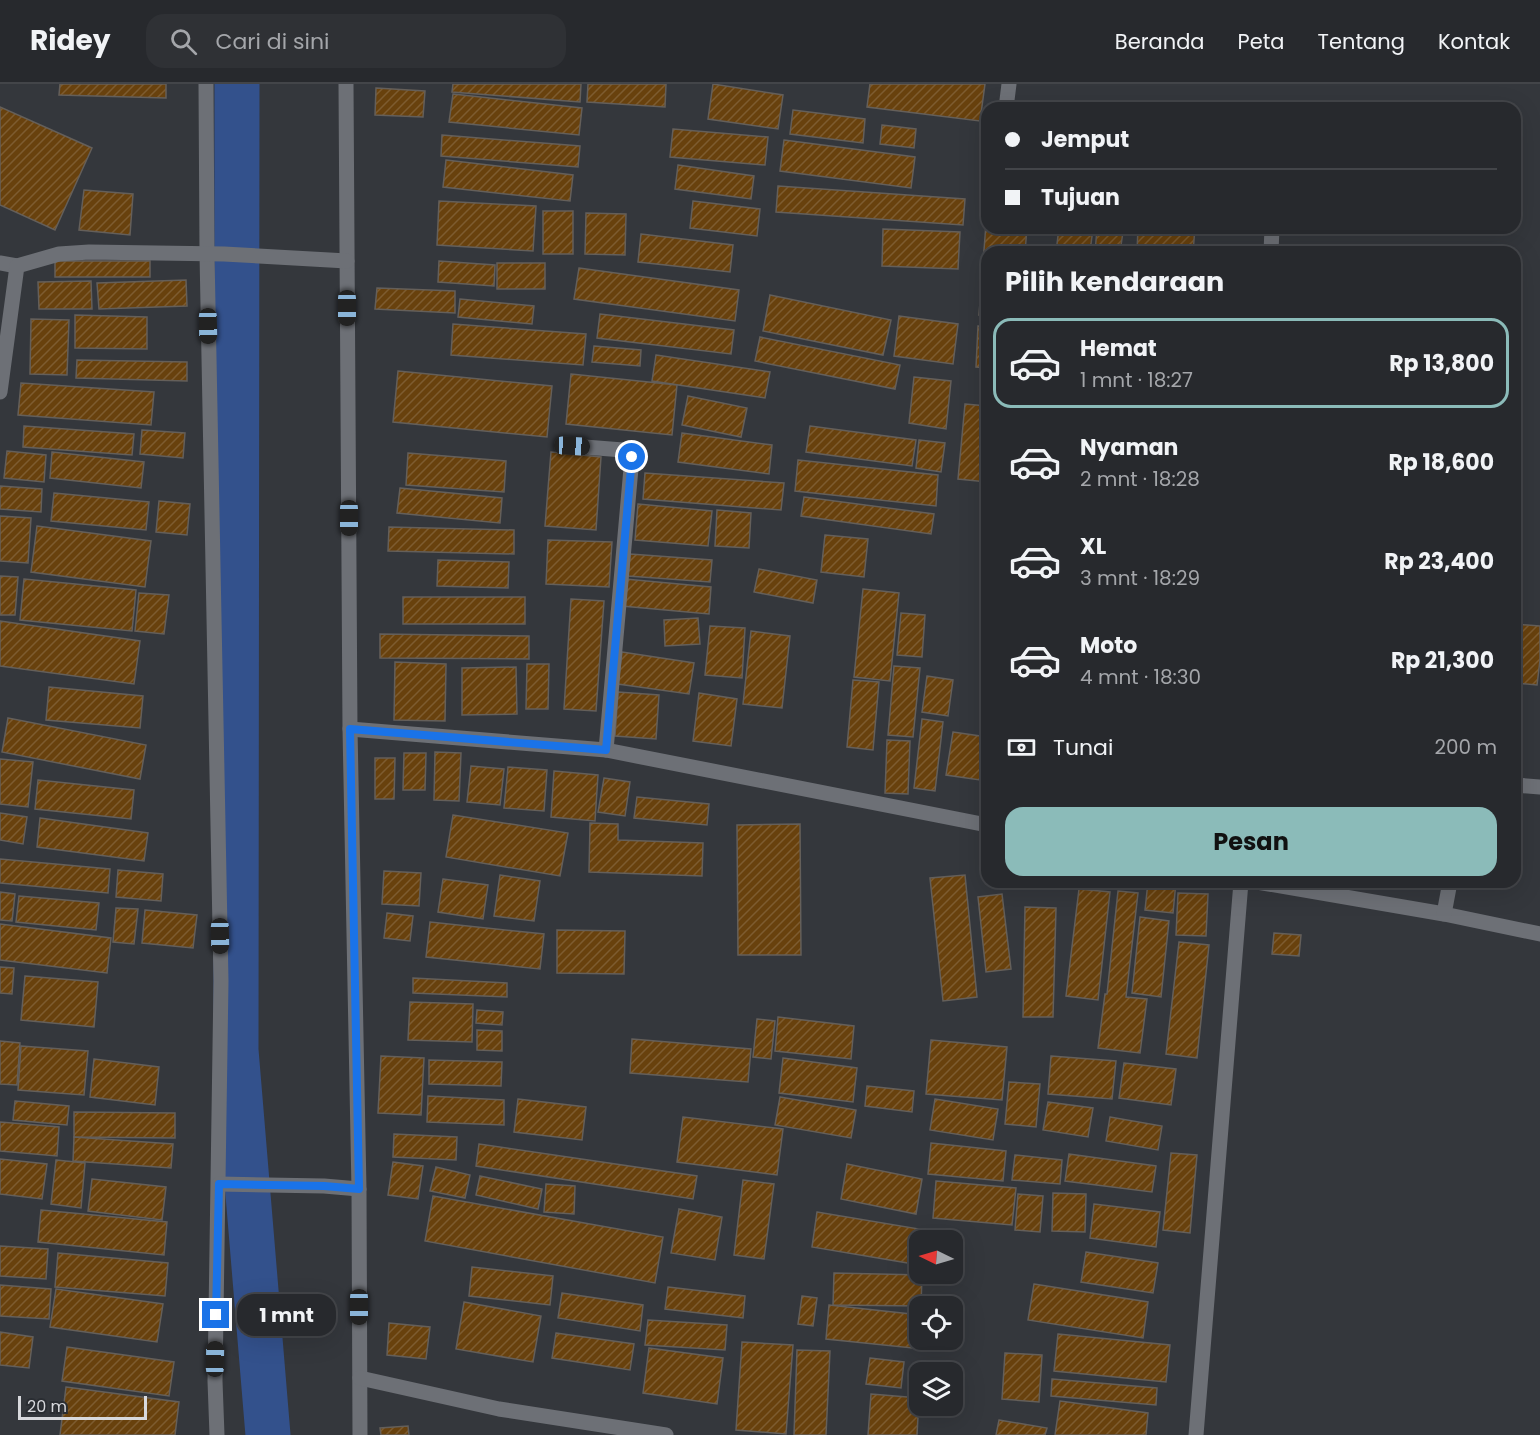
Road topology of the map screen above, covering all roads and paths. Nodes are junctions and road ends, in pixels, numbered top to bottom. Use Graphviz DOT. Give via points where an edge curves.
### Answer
graph roads {
  1 [pos="206,84"];
  2 [pos="346,84"];
  3 [pos="1009,84"];
  4 [pos="1007,102"];
  5 [pos="207,254"];
  6 [pos="347,261"];
  7 [pos="0,263"];
  8 [pos="17,266"];
  9 [pos="0,392"];
  10 [pos="572,446"];
  11 [pos="350,729"];
  12 [pos="606,750"];
  13 [pos="1521,785"];
  14 [pos="1540,787"];
  15 [pos="981,824"];
  16 [pos="1241,888"];
  17 [pos="1292,888"];
  18 [pos="1449,888"];
  19 [pos="1444,914"];
  20 [pos="1540,934"];
  21 [pos="219,1184"];
  22 [pos="359,1189"];
  23 [pos="360,1378"];
  24 [pos="217,1435"];
  25 [pos="360,1435"];
  26 [pos="666,1435"];
  27 [pos="1196,1435"];
  1 -- 5 [label="street"];
  2 -- 6 [label="street"];
  3 -- 4 [label="street"];
  5 -- 6 [label="street"];
  5 -- 8 [label="street" via="89,252 59,254"];
  5 -- 21 [label="street" via="221,981"];
  6 -- 11 [label="street"];
  7 -- 8 [label="street"];
  8 -- 9 [label="street"];
  10 -- 12 [label="street" via="623,450 632,457"];
  11 -- 12 [label="street"];
  11 -- 22 [label="street"];
  12 -- 15 [label="street"];
  13 -- 14 [label="street"];
  16 -- 27 [label="street"];
  17 -- 19 [label="street"];
  18 -- 19 [label="street"];
  19 -- 20 [label="street"];
  21 -- 22 [label="street"];
  21 -- 24 [label="street"];
  22 -- 23 [label="street"];
  23 -- 25 [label="street"];
  23 -- 26 [label="street" via="499,1409"];
}
